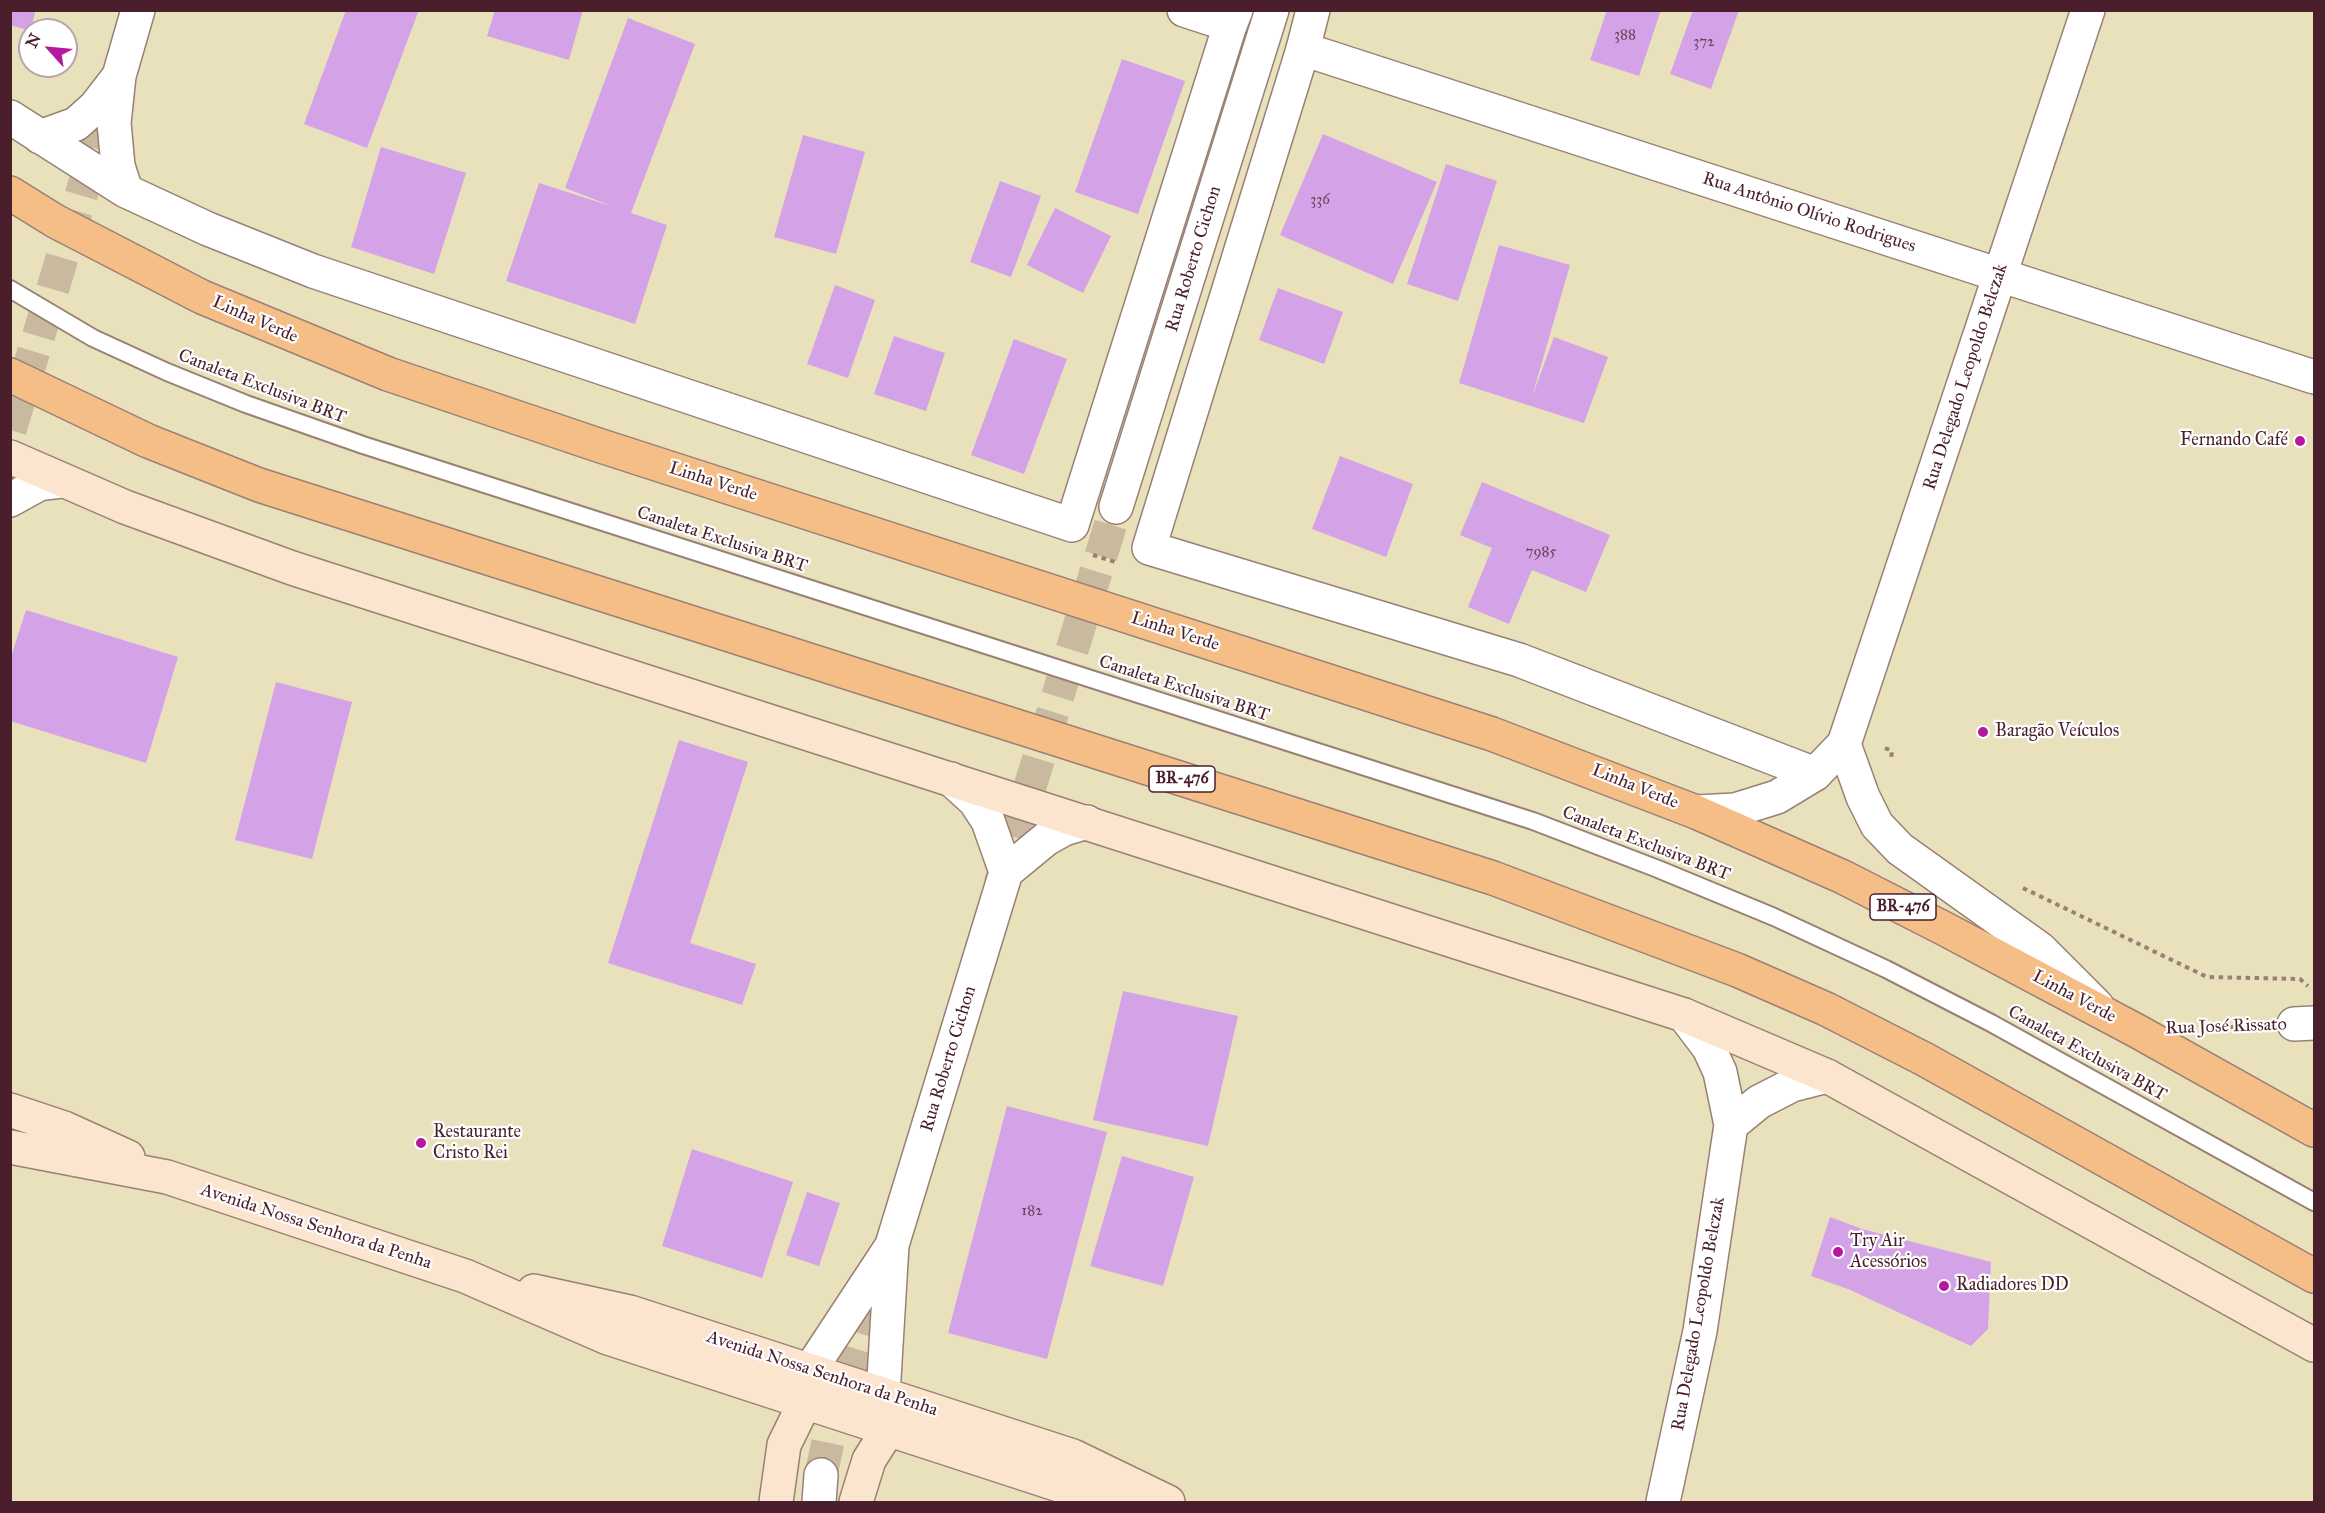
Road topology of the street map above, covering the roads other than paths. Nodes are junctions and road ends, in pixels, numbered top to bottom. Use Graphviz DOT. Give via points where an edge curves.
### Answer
graph roads {
  1 [pos="138,10"];
  2 [pos="1184,10"];
  3 [pos="1272,10"];
  4 [pos="1313,10"];
  5 [pos="2088,10"];
  6 [pos="1233,18"];
  7 [pos="1303,49"];
  8 [pos="119,76"];
  9 [pos="10,117"];
  10 [pos="40,137"];
  11 [pos="126,191"];
  12 [pos="10,193"];
  13 [pos="2000,275"];
  14 [pos="10,289"];
  15 [pos="10,375"];
  16 [pos="2314,377"];
  17 [pos="10,457"];
  18 [pos="63,481"];
  19 [pos="10,500"];
  20 [pos="1116,507"];
  21 [pos="1844,744"];
  22 [pos="1815,774"];
  23 [pos="951,779"];
  24 [pos="1696,812"];
  25 [pos="1087,822"];
  26 [pos="1006,872"];
  27 [pos="2104,1013"];
  28 [pos="1684,1015"];
  29 [pos="1827,1076"];
  30 [pos="10,1110"];
  31 [pos="1731,1125"];
  32 [pos="2314,1130"];
  33 [pos="10,1147"];
  34 [pos="167,1177"];
  35 [pos="2314,1202"];
  36 [pos="892,1245"];
  37 [pos="465,1276"];
  38 [pos="2314,1276"];
  39 [pos="2314,1345"];
  40 [pos="810,1370"];
  41 [pos="883,1395"];
  42 [pos="805,1402"];
  43 [pos="888,1430"];
  44 [pos="776,1503"];
  45 [pos="856,1503"];
  46 [pos="1143,1503"];
  47 [pos="1168,1503"];
  48 [pos="1663,1503"];
  1 -- 8 [label="street"];
  2 -- 6 [label="street"];
  3 -- 20 [label="street, Rua Roberto Cichon"];
  4 -- 7 [label="street"];
  5 -- 13 [label="street, Rua Delegado Leopoldo Belczak"];
  6 -- 11 [label="street" via="1072,525 388,298 208,229"];
  7 -- 13 [label="street, Rua Antônio Olívio Rodrigues"];
  7 -- 22 [label="street" via="1149,548 1518,660"];
  8 -- 10 [label="street" via="76,124"];
  8 -- 11 [label="street" via="115,146"];
  9 -- 10 [label="street"];
  10 -- 11 [label="street"];
  12 -- 24 [label="highway, Linha Verde / BR-476" via="202,297 388,374 1492,734"];
  13 -- 16 [label="street, Rua Antônio Olívio Rodrigues"];
  13 -- 21 [label="street, Rua Delegado Leopoldo Belczak"];
  14 -- 35 [label="lane, Canaleta Exclusiva BRT" via="93,338 167,372 310,426 1522,818 1658,868 1886,969"];
  15 -- 38 [label="highway, BR-476" via="148,441 259,485 1493,878 1737,970 1826,1009 1924,1059"];
  17 -- 18 [label="main road"];
  18 -- 19 [label="street" via="39,484"];
  18 -- 23 [label="main road" via="249,554"];
  21 -- 22 [label="street, Rua Delegado Leopoldo Belczak"];
  21 -- 27 [label="street" via="1877,825 1900,849 2040,949"];
  22 -- 24 [label="street, Rua Delegado Leopoldo Belczak" via="1777,797 1735,810"];
  23 -- 25 [label="main road"];
  23 -- 26 [label="street" via="975,801 988,821"];
  24 -- 27 [label="highway, Linha Verde / BR-476" via="1843,878"];
  25 -- 26 [label="street" via="1046,839"];
  25 -- 28 [label="main road"];
  26 -- 36 [label="street, Rua Roberto Cichon"];
  27 -- 32 [label="highway, Linha Verde / BR-476"];
  28 -- 29 [label="main road"];
  28 -- 31 [label="street, Rua Delegado Leopoldo Belczak" via="1709,1048 1720,1072"];
  29 -- 31 [label="street" via="1792,1085 1759,1102"];
  29 -- 39 [label="main road"];
  30 -- 34 [label="main road, Avenida Nossa Senhora da Penha" via="64,1128"];
  31 -- 48 [label="street, Rua Delegado Leopoldo Belczak" via="1700,1331"];
  33 -- 34 [label="main road, Avenida Nossa Senhora da Penha"];
  34 -- 37 [label="main road, Avenida Nossa Senhora da Penha"];
  36 -- 40 [label="street, Rua Roberto Cichon"];
  36 -- 41 [label="street, Rua Roberto Cichon"];
  37 -- 40 [label="main road, Avenida Nossa Senhora da Penha" via="630,1312"];
  37 -- 42 [label="main road, Avenida Nossa Senhora da Penha" via="608,1338"];
  40 -- 41 [label="main road, Avenida Nossa Senhora da Penha"];
  41 -- 47 [label="main road, Avenida Nossa Senhora da Penha" via="1073,1456"];
  42 -- 43 [label="main road, Avenida Nossa Senhora da Penha"];
  42 -- 44 [label="main road" via="784,1445"];
  43 -- 45 [label="main road" via="869,1460"];
  43 -- 46 [label="main road, Avenida Nossa Senhora da Penha" via="1068,1488"];
}
